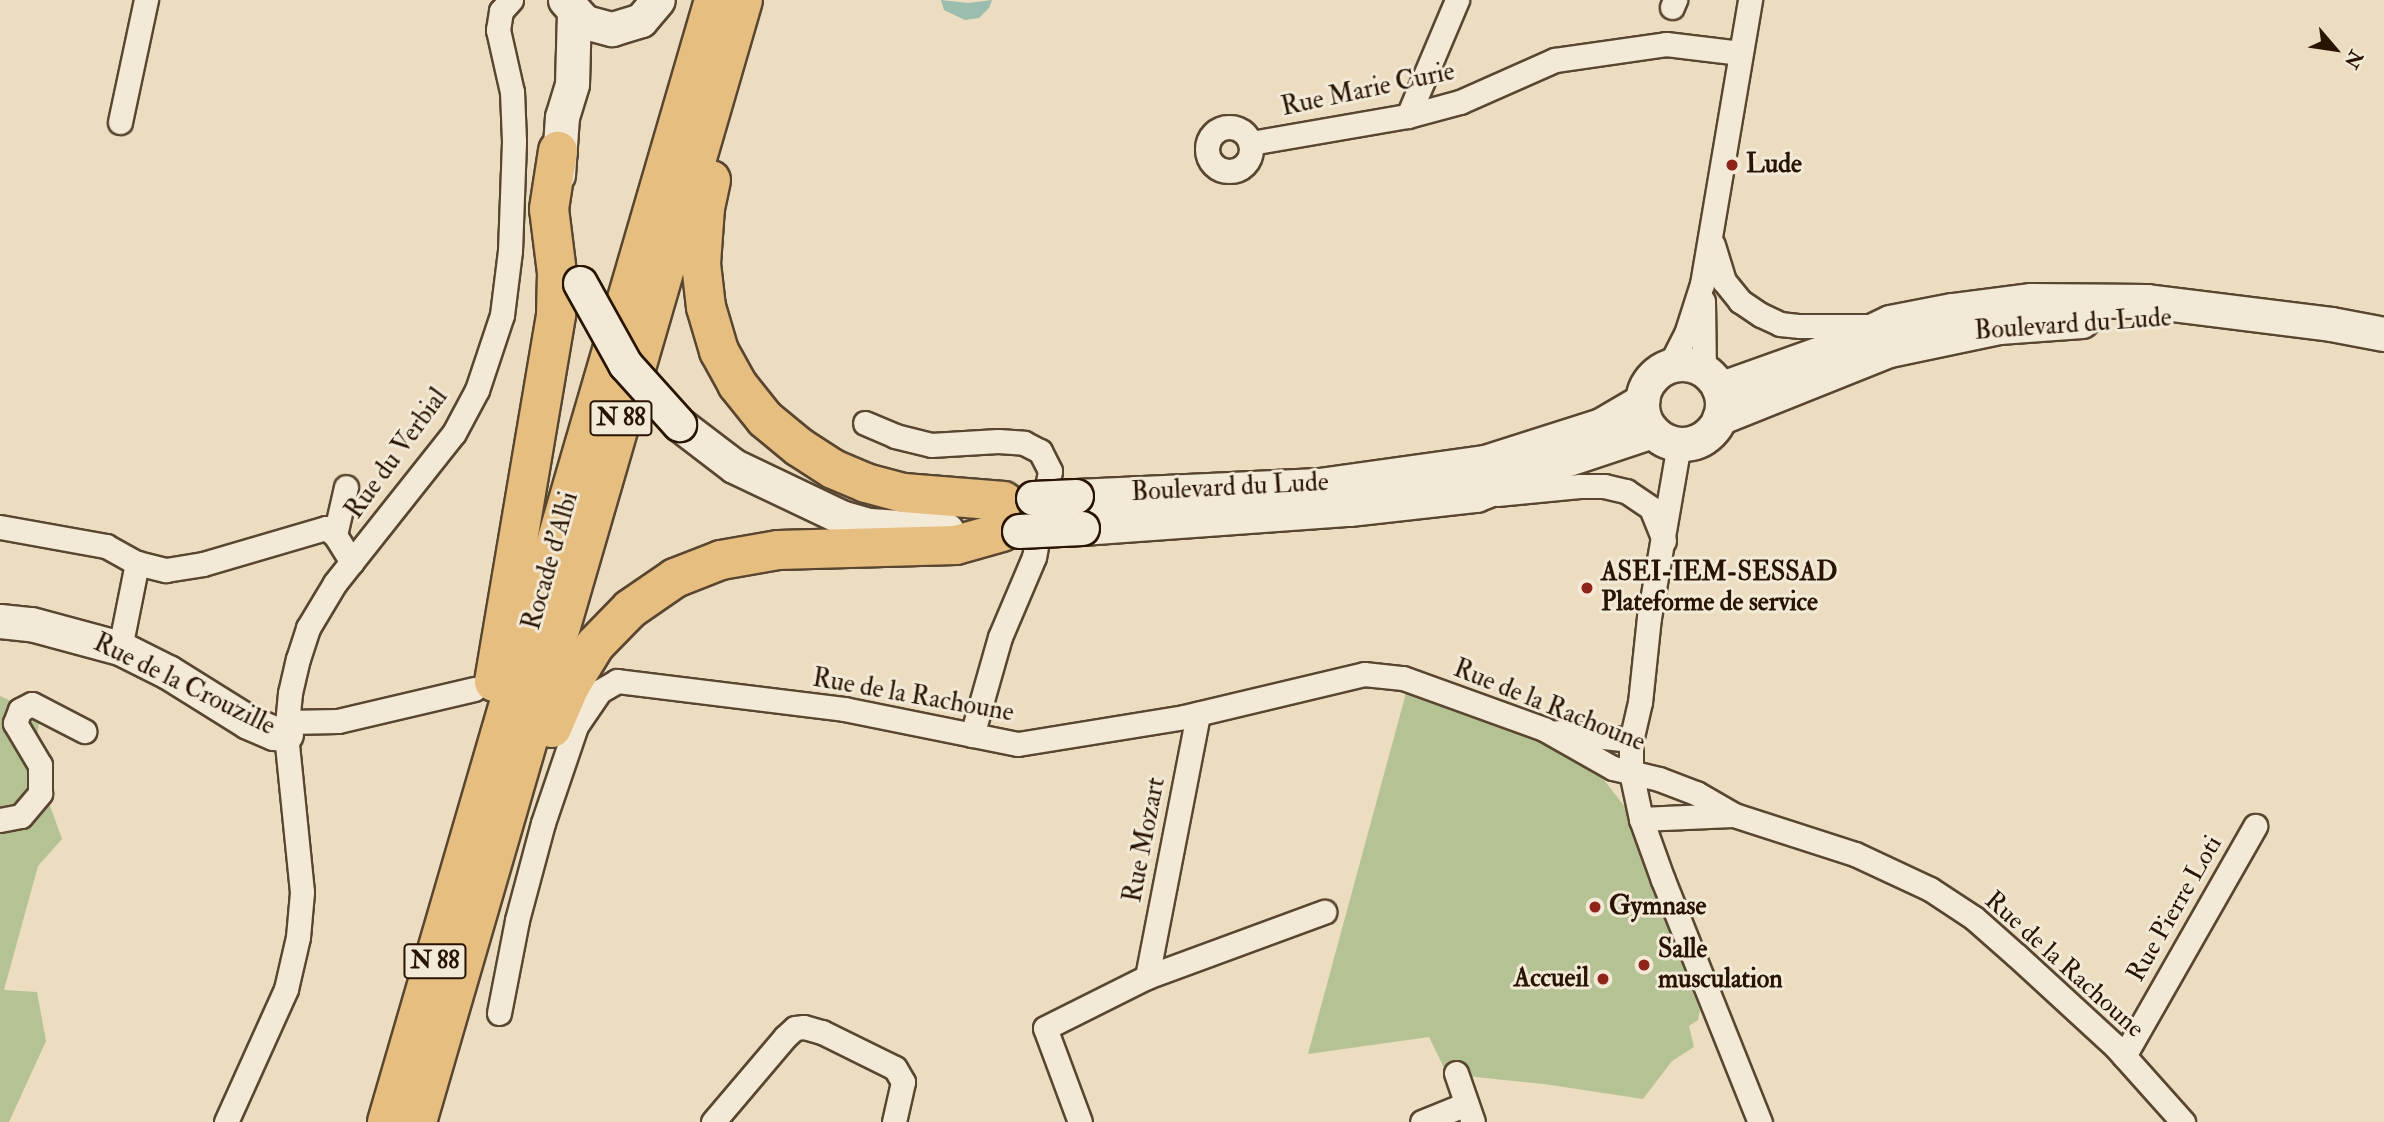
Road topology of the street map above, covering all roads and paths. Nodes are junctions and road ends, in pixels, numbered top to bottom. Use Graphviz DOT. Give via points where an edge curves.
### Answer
graph roads {
  1 [pos="146,0"];
  2 [pos="512,0"];
  3 [pos="658,0"];
  4 [pos="714,0"];
  5 [pos="743,0"];
  6 [pos="761,0"];
  7 [pos="1457,0"];
  8 [pos="1750,0"];
  9 [pos="565,4"];
  10 [pos="626,27"];
  11 [pos="1740,53"];
  12 [pos="572,84"];
  13 [pos="1408,116"];
  14 [pos="120,122"];
  15 [pos="1251,143"];
  16 [pos="558,152"];
  17 [pos="1711,234"];
  18 [pos="1702,284"];
  19 [pos="2231,313"];
  20 [pos="1881,326"];
  21 [pos="2384,334"];
  22 [pos="1670,365"];
  23 [pos="1714,392"];
  24 [pos="865,423"];
  25 [pos="1658,425"];
  26 [pos="346,486"];
  27 [pos="1476,495"];
  28 [pos="1079,512"];
  29 [pos="1014,516"];
  30 [pos="0,527"];
  31 [pos="335,535"];
  32 [pos="1664,540"];
  33 [pos="352,562"];
  34 [pos="137,564"];
  35 [pos="0,621"];
  36 [pos="120,648"];
  37 [pos="474,689"];
  38 [pos="1198,714"];
  39 [pos="286,728"];
  40 [pos="1544,729"];
  41 [pos="84,731"];
  42 [pos="972,735"];
  43 [pos="1631,740"];
  44 [pos="1631,772"];
  45 [pos="482,799"];
  46 [pos="1734,815"];
  47 [pos="1641,819"];
  48 [pos="0,820"];
  49 [pos="2255,826"];
  50 [pos="499,837"];
  51 [pos="1324,912"];
  52 [pos="1147,977"];
  53 [pos="499,1013"];
  54 [pos="2124,1056"];
  55 [pos="1457,1073"];
  56 [pos="1469,1113"];
  57 [pos="226,1122"];
  58 [pos="387,1122"];
  59 [pos="417,1122"];
  60 [pos="713,1122"];
  61 [pos="894,1122"];
  62 [pos="1080,1122"];
  63 [pos="1422,1122"];
  64 [pos="1759,1122"];
  65 [pos="2183,1122"];
  1 -- 14 [label="street"];
  2 -- 33 [label="street, Rue du Verbial" via="501,11 498,30 512,92 513,141 510,251 494,344 454,433"];
  3 -- 10 [label="main road" via="641,20"];
  4 -- 45 [label="highway, Rocade d'Albi / N 88"];
  5 -- 50 [label="highway, Rocade d'Albi / N 88"];
  6 -- 29 [label="highway" via="705,208 701,264 706,306 719,351 737,384 765,419 832,469 866,484"];
  7 -- 13 [label="street"];
  8 -- 11 [label="street"];
  9 -- 10 [label="main road" via="598,28"];
  9 -- 12 [label="main road" via="575,46"];
  10 -- 12 [label="main road" via="594,53"];
  11 -- 13 [label="street, Rue Marie Curie" via="1666,44 1555,60 1460,102"];
  11 -- 17 [label="street"];
  12 -- 16 [label="main road"];
  13 -- 15 [label="street, Rue Marie Curie"];
  16 -- 29 [label="main road, bridge" via="563,226 580,283 625,363 679,424 734,466 806,500"];
  16 -- 45 [label="highway" via="549,209 557,273 556,314 474,775"];
  17 -- 18 [label="street"];
  17 -- 20 [label="street" via="1724,281 1761,315 1790,325"];
  18 -- 22 [label="street"];
  18 -- 23 [label="street"];
  19 -- 20 [label="main road, Boulevard du Lude" via="2147,301 2031,300 1952,310"];
  19 -- 21 [label="main road, Boulevard du Lude"];
  19 -- 23 [label="main road, Boulevard du Lude" via="2056,321 1942,337"];
  20 -- 23 [label="main road, Boulevard du Lude" via="1840,346"];
  22 -- 23 [label="main road" via="1682,364"];
  22 -- 25 [label="main road" via="1650,379"];
  23 -- 25 [label="main road" via="1703,437"];
  24 -- 42 [label="street" via="931,445 1024,443 1040,451 1050,471 1034,557 1000,637"];
  25 -- 27 [label="main road, Boulevard du Lude"];
  25 -- 28 [label="main road, Boulevard du Lude" via="1601,425 1485,462"];
  25 -- 32 [label="street"];
  26 -- 31 [label="street"];
  27 -- 28 [label="main road, Boulevard du Lude" via="1349,509"];
  27 -- 32 [label="street, Boulevard du Lude" via="1580,486 1626,491 1651,508"];
  28 -- 29 [label="main road, bridge"];
  29 -- 50 [label="highway" via="956,544 778,550 721,561 675,578 630,609 595,645 570,686 526,796"];
  30 -- 34 [label="street" via="106,546"];
  31 -- 33 [label="street"];
  31 -- 34 [label="street" via="326,528 203,564 166,570"];
  32 -- 43 [label="street"];
  33 -- 39 [label="street, Rue du Verbial" via="308,628 292,681"];
  34 -- 36 [label="street"];
  35 -- 36 [label="main road, Rue de la Crouzille" via="31,624"];
  36 -- 39 [label="main road, Rue de la Crouzille" via="248,722 274,733"];
  37 -- 39 [label="street" via="338,721"];
  38 -- 40 [label="street, Rue de la Rachoune" via="1364,674 1403,678"];
  38 -- 42 [label="street, Rue de la Rachoune" via="1030,743"];
  38 -- 52 [label="street, Rue Mozart"];
  39 -- 57 [label="street, Rue du Verbial" via="302,892 298,937 286,989"];
  40 -- 43 [label="street"];
  40 -- 44 [label="street, Rue de la Rachoune" via="1591,758"];
  41 -- 48 [label="street" via="32,704 20,710 15,723 40,765 40,793 22,816"];
  42 -- 53 [label="street, Rue de la Rachoune" via="844,709 617,681 600,691 576,726 543,823"];
  43 -- 44 [label="street"];
  44 -- 46 [label="street, Rue de la Rachoune" via="1696,793"];
  44 -- 47 [label="street"];
  45 -- 58 [label="highway, Rocade d'Albi / N 88"];
  46 -- 47 [label="street, Rue de la Rachoune"];
  46 -- 54 [label="street, Rue de la Rachoune" via="1855,854 1930,889 1974,918"];
  47 -- 64 [label="street"];
  49 -- 54 [label="street, Rue Pierre Loti"];
  50 -- 59 [label="highway, Rocade d'Albi / N 88"];
  51 -- 52 [label="street"];
  52 -- 62 [label="street" via="1045,1028"];
  54 -- 65 [label="street, Rue de la Rachoune"];
  55 -- 56 [label="street"];
  56 -- 63 [label="street"];
  60 -- 61 [label="street" via="785,1037 804,1027 822,1031 895,1068 903,1082"];
}
